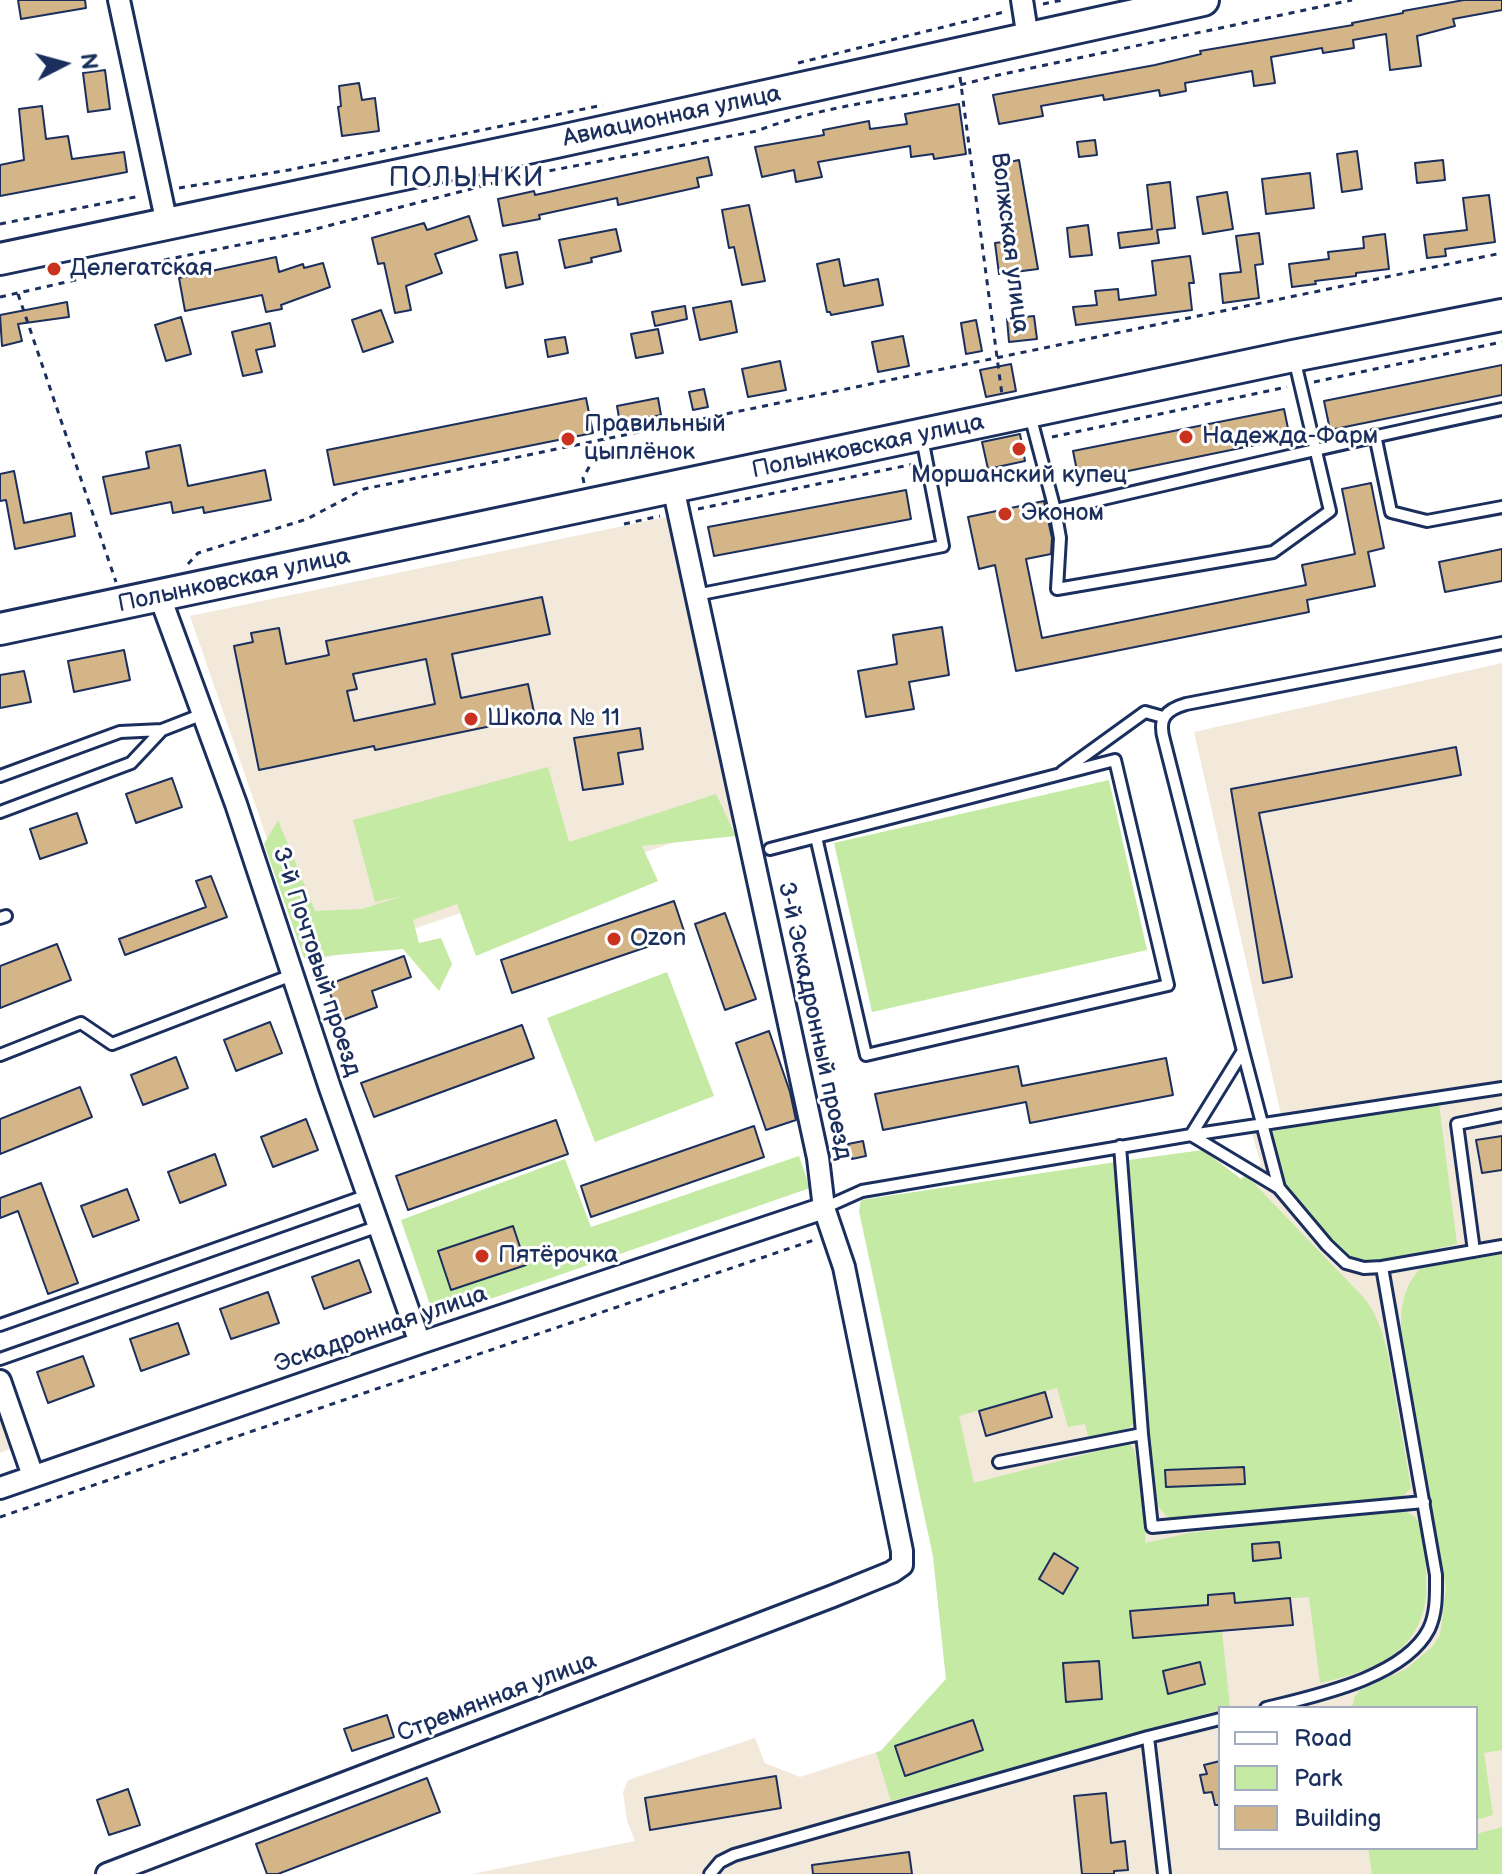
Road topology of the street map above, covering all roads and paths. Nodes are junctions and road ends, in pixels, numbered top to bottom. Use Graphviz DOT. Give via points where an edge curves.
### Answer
graph roads {
  1 [pos="119,0"];
  2 [pos="1063,0"];
  3 [pos="1203,0"];
  4 [pos="1352,0"];
  5 [pos="1022,4"];
  6 [pos="1028,39"];
  7 [pos="787,65"];
  8 [pos="959,75"];
  9 [pos="963,85"];
  10 [pos="607,105"];
  11 [pos="160,192"];
  12 [pos="0,224"];
  13 [pos="167,224"];
  14 [pos="1502,253"];
  15 [pos="0,259"];
  16 [pos="18,293"];
  17 [pos="0,297"];
  18 [pos="1502,315"];
  19 [pos="1502,342"];
  20 [pos="997,356"];
  21 [pos="1297,370"];
  22 [pos="1502,409"];
  23 [pos="1024,424"];
  24 [pos="1375,435"];
  25 [pos="924,449"];
  26 [pos="1314,452"];
  27 [pos="676,500"];
  28 [pos="1502,507"];
  29 [pos="1055,510"];
  30 [pos="622,524"];
  31 [pos="188,565"];
  32 [pos="117,591"];
  33 [pos="696,595"];
  34 [pos="160,597"];
  35 [pos="0,629"];
  36 [pos="1502,643"];
  37 [pos="203,714"];
  38 [pos="1163,717"];
  39 [pos="162,730"];
  40 [pos="1057,775"];
  41 [pos="0,776"];
  42 [pos="0,812"];
  43 [pos="816,837"];
  44 [pos="770,849"];
  45 [pos="292,975"];
  46 [pos="1243,1051"];
  47 [pos="0,1055"];
  48 [pos="1502,1088"];
  49 [pos="1502,1115"];
  50 [pos="1261,1124"];
  51 [pos="1191,1135"];
  52 [pos="1120,1146"];
  53 [pos="1279,1188"];
  54 [pos="368,1195"];
  55 [pos="824,1208"];
  56 [pos="379,1226"];
  57 [pos="833,1233"];
  58 [pos="1502,1246"];
  59 [pos="1474,1251"];
  60 [pos="1382,1267"];
  61 [pos="0,1325"];
  62 [pos="420,1343"];
  63 [pos="0,1359"];
  64 [pos="0,1381"];
  65 [pos="1142,1434"];
  66 [pos="999,1462"];
  67 [pos="33,1476"];
  68 [pos="0,1488"];
  69 [pos="1424,1502"];
  70 [pos="0,1517"];
  71 [pos="902,1565"];
  72 [pos="1274,1706"];
  73 [pos="1218,1720"];
  74 [pos="1148,1737"];
  75 [pos="107,1874"];
  76 [pos="710,1874"];
  77 [pos="1164,1874"];
  1 -- 11 [label="street"];
  2 -- 5 [label="path"];
  3 -- 6 [label="street, Авиационная улица"];
  4 -- 9 [label="path"];
  5 -- 6 [label="street"];
  5 -- 7 [label="path"];
  6 -- 13 [label="street, Авиационная улица"];
  8 -- 9 [label="path, Волжская улица"];
  9 -- 16 [label="path" via="517,177 304,232"];
  9 -- 20 [label="path, Волжская улица"];
  10 -- 11 [label="path"];
  11 -- 12 [label="path"];
  11 -- 13 [label="street"];
  13 -- 15 [label="street, Авиационная улица"];
  14 -- 20 [label="path"];
  16 -- 17 [label="path"];
  16 -- 32 [label="path"];
  18 -- 21 [label="street, Полынковская улица"];
  19 -- 21 [label="path"];
  20 -- 23 [label="path, Волжская улица"];
  20 -- 31 [label="path" via="364,489 307,519 198,553"];
  21 -- 23 [label="street, Полынковская улица"];
  21 -- 23 [label="path"];
  21 -- 26 [label="lane"];
  22 -- 24 [label="lane"];
  23 -- 25 [label="street, Полынковская улица"];
  23 -- 29 [label="lane"];
  24 -- 26 [label="lane"];
  24 -- 28 [label="lane" via="1391,512 1427,521"];
  25 -- 27 [label="street, Полынковская улица"];
  25 -- 27 [label="path"];
  25 -- 33 [label="lane" via="943,546"];
  26 -- 29 [label="lane"];
  26 -- 29 [label="lane" via="1330,511 1273,552 1057,589 1060,538"];
  27 -- 30 [label="path"];
  27 -- 33 [label="street, 3-й Эскадронный проезд"];
  27 -- 34 [label="street, Полынковская улица"];
  32 -- 34 [label="street, Полынковская улица"];
  32 -- 35 [label="street, Полынковская улица"];
  33 -- 55 [label="street, 3-й Эскадронный проезд" via="815,1142"];
  34 -- 37 [label="street, 3-й Почтовый проезд"];
  36 -- 38 [label="lane" via="1186,704"];
  37 -- 39 [label="lane"];
  37 -- 45 [label="street, 3-й Почтовый проезд"];
  38 -- 40 [label="lane" via="1145,712"];
  38 -- 46 [label="lane" via="1161,729"];
  39 -- 41 [label="lane" via="120,732"];
  39 -- 42 [label="lane" via="131,763"];
  40 -- 43 [label="lane"];
  40 -- 43 [label="lane" via="1115,760 1168,985 866,1055"];
  43 -- 44 [label="lane"];
  45 -- 47 [label="lane" via="112,1044 81,1023"];
  45 -- 54 [label="street, 3-й Почтовый проезд"];
  46 -- 50 [label="lane"];
  46 -- 51 [label="lane"];
  48 -- 50 [label="lane"];
  49 -- 59 [label="lane" via="1457,1124"];
  50 -- 51 [label="lane"];
  50 -- 53 [label="lane"];
  51 -- 52 [label="lane"];
  51 -- 53 [label="lane"];
  52 -- 55 [label="lane" via="862,1191"];
  52 -- 65 [label="lane"];
  53 -- 60 [label="lane" via="1346,1263"];
  54 -- 56 [label="street, 3-й Почтовый проезд"];
  54 -- 61 [label="lane"];
  55 -- 57 [label="street, 3-й Эскадронный проезд"];
  55 -- 62 [label="street, Эскадронная улица"];
  56 -- 62 [label="street, 3-й Почтовый проезд"];
  56 -- 63 [label="lane"];
  57 -- 70 [label="path"];
  57 -- 71 [label="street, 3-й Эскадронный проезд"];
  58 -- 59 [label="lane"];
  59 -- 60 [label="lane"];
  60 -- 69 [label="lane"];
  62 -- 67 [label="street, Эскадронная улица"];
  64 -- 67 [label="street"];
  65 -- 66 [label="lane"];
  65 -- 69 [label="lane" via="1152,1527"];
  67 -- 68 [label="street, Эскадронная улица"];
  69 -- 72 [label="lane" via="1436,1603 1420,1643 1367,1678"];
  71 -- 75 [label="street, Стремянная улица"];
  73 -- 74 [label="lane"];
  74 -- 76 [label="lane" via="734,1855"];
  74 -- 77 [label="lane"];
}
